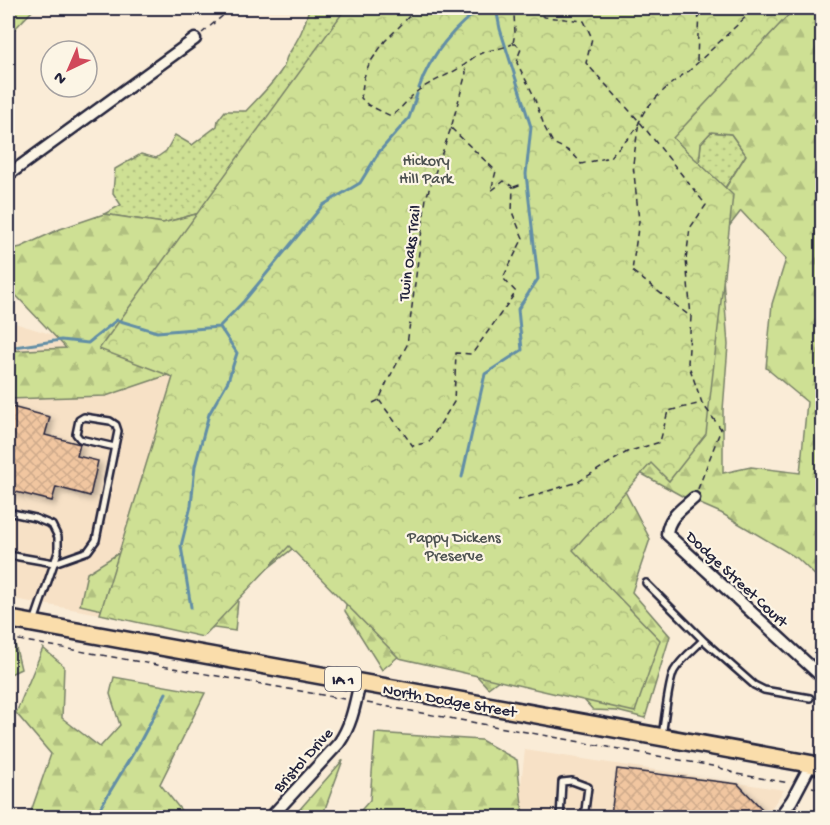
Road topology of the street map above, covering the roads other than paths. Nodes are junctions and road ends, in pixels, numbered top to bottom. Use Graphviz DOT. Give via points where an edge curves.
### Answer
graph roads {
  1 [pos="195,39"];
  2 [pos="8,175"];
  3 [pos="115,447"];
  4 [pos="694,498"];
  5 [pos="8,510"];
  6 [pos="8,555"];
  7 [pos="54,563"];
  8 [pos="646,584"];
  9 [pos="8,619"];
  10 [pos="33,624"];
  11 [pos="703,640"];
  12 [pos="822,677"];
  13 [pos="360,682"];
  14 [pos="810,698"];
  15 [pos="662,737"];
  16 [pos="819,764"];
  17 [pos="822,810"];
  18 [pos="270,818"];
  19 [pos="560,818"];
  20 [pos="584,818"];
  21 [pos="779,818"];
  22 [pos="814,818"];
  1 -- 2 [label="street"];
  3 -- 3 [label="lane" via="116,425 84,417 79,420 76,434 80,439"];
  3 -- 7 [label="lane" via="96,540 88,551"];
  4 -- 12 [label="street, Dodge Street Court" via="671,520 667,534"];
  5 -- 7 [label="lane" via="52,525 58,537"];
  6 -- 7 [label="lane"];
  7 -- 10 [label="lane"];
  8 -- 11 [label="lane"];
  9 -- 10 [label="main road, North Dodge Street / IA 1"];
  10 -- 13 [label="main road, North Dodge Street / IA 1"];
  11 -- 14 [label="lane" via="754,685"];
  11 -- 15 [label="lane" via="671,680"];
  13 -- 15 [label="main road, North Dodge Street / IA 1"];
  13 -- 18 [label="street, Bristol Drive" via="347,731"];
  15 -- 16 [label="main road, North Dodge Street / IA 1"];
  16 -- 21 [label="street"];
  17 -- 22 [label="lane"];
  19 -- 20 [label="lane" via="562,782 572,781 588,787"];
}
